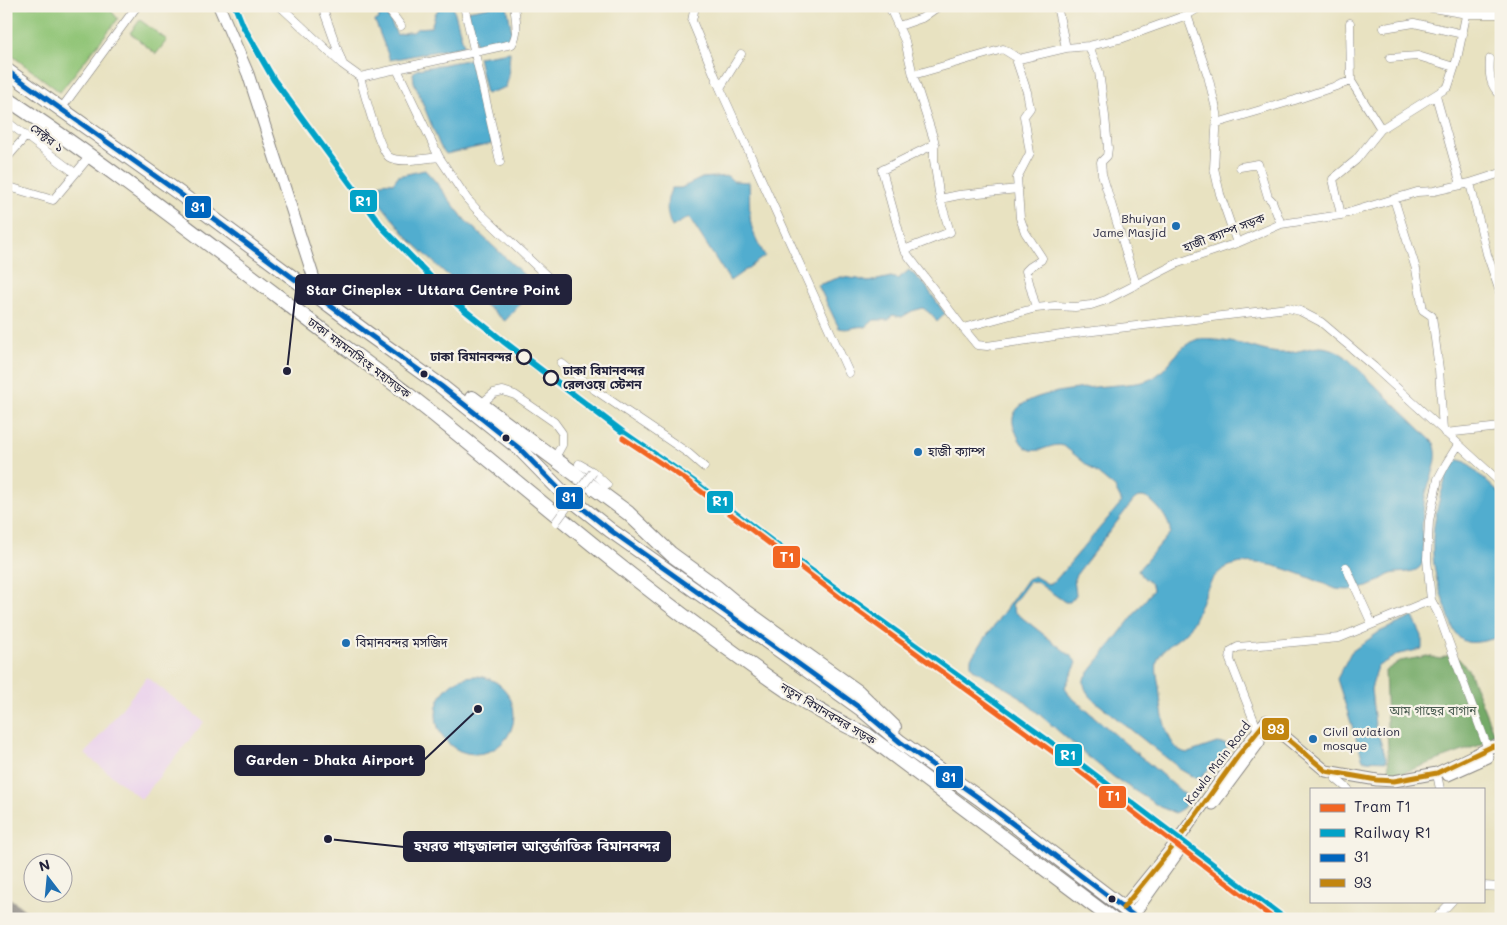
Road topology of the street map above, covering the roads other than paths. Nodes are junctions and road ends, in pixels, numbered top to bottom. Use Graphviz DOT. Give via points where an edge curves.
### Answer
graph roads {
  1 [pos="137,6"];
  2 [pos="219,6"];
  3 [pos="280,6"];
  4 [pos="322,6"];
  5 [pos="386,6"];
  6 [pos="464,6"];
  7 [pos="514,6"];
  8 [pos="695,6"];
  9 [pos="889,6"];
  10 [pos="939,6"];
  11 [pos="1057,6"];
  12 [pos="1202,6"];
  13 [pos="1421,6"];
  14 [pos="1468,10"];
  15 [pos="1501,14"];
  16 [pos="1187,15"];
  17 [pos="1350,23"];
  18 [pos="401,26"];
  19 [pos="899,26"];
  20 [pos="1384,28"];
  21 [pos="1463,34"];
  22 [pos="1089,46"];
  23 [pos="1066,48"];
  24 [pos="474,53"];
  25 [pos="740,54"];
  26 [pos="1390,58"];
  27 [pos="1019,59"];
  28 [pos="1490,59"];
  29 [pos="342,64"];
  30 [pos="1454,67"];
  31 [pos="397,68"];
  32 [pos="6,70"];
  33 [pos="913,75"];
  34 [pos="360,77"];
  35 [pos="1351,81"];
  36 [pos="720,88"];
  37 [pos="1436,96"];
  38 [pos="1501,96"];
  39 [pos="6,98"];
  40 [pos="61,109"];
  41 [pos="6,121"];
  42 [pos="1217,123"];
  43 [pos="1381,129"];
  44 [pos="26,136"];
  45 [pos="935,144"];
  46 [pos="90,156"];
  47 [pos="439,157"];
  48 [pos="6,159"];
  49 [pos="500,162"];
  50 [pos="1240,167"];
  51 [pos="75,173"];
  52 [pos="1501,173"];
  53 [pos="1470,183"];
  54 [pos="1461,185"];
  55 [pos="6,186"];
  56 [pos="1018,189"];
  57 [pos="940,199"];
  58 [pos="1394,199"];
  59 [pos="1341,215"];
  60 [pos="1281,224"];
  61 [pos="1237,242"];
  62 [pos="904,250"];
  63 [pos="293,278"];
  64 [pos="550,279"];
  65 [pos="1136,285"];
  66 [pos="317,288"];
  67 [pos="1501,295"];
  68 [pos="1036,308"];
  69 [pos="963,328"];
  70 [pos="561,363"];
  71 [pos="849,373"];
  72 [pos="480,405"];
  73 [pos="1501,427"];
  74 [pos="1445,433"];
  75 [pos="1458,445"];
  76 [pos="554,459"];
  77 [pos="579,464"];
  78 [pos="704,468"];
  79 [pos="593,472"];
  80 [pos="1501,483"];
  81 [pos="607,486"];
  82 [pos="542,511"];
  83 [pos="556,522"];
  84 [pos="570,535"];
  85 [pos="646,556"];
  86 [pos="1346,567"];
  87 [pos="663,600"];
  88 [pos="1431,600"];
  89 [pos="1372,624"];
  90 [pos="1258,731"];
  91 [pos="910,743"];
  92 [pos="1501,748"];
  93 [pos="1488,749"];
  94 [pos="1501,755"];
  95 [pos="1336,779"];
  96 [pos="1439,784"];
  97 [pos="1347,788"];
  98 [pos="1484,886"];
  99 [pos="1501,887"];
  100 [pos="1451,902"];
  101 [pos="1131,914"];
  102 [pos="1112,919"];
  103 [pos="1439,919"];
  1 -- 40 [label="street"];
  2 -- 66 [label="street" via="248,74"];
  3 -- 29 [label="street"];
  4 -- 29 [label="street"];
  5 -- 18 [label="street"];
  6 -- 24 [label="street"];
  7 -- 24 [label="street" via="517,27 512,44"];
  8 -- 36 [label="street" via="692,21"];
  9 -- 19 [label="street"];
  10 -- 19 [label="street" via="922,18"];
  11 -- 23 [label="street"];
  12 -- 16 [label="street"];
  13 -- 14 [label="street"];
  14 -- 15 [label="street"];
  14 -- 21 [label="street"];
  16 -- 22 [label="street" via="1123,38"];
  16 -- 42 [label="street" via="1208,76"];
  17 -- 35 [label="street"];
  19 -- 33 [label="street"];
  20 -- 21 [label="street" via="1414,24"];
  21 -- 30 [label="street"];
  22 -- 23 [label="street"];
  22 -- 65 [label="street" via="1099,72 1105,116 1108,148 1107,156 1101,162 1102,174"];
  23 -- 27 [label="street"];
  24 -- 31 [label="street"];
  24 -- 49 [label="street"];
  25 -- 36 [label="street"];
  26 -- 30 [label="street" via="1418,56"];
  27 -- 33 [label="street" via="1003,49"];
  27 -- 56 [label="street" via="1017,62 1030,108 1024,116 1030,153 1018,176"];
  28 -- 38 [label="street" via="1494,90"];
  29 -- 34 [label="street"];
  30 -- 37 [label="street" via="1448,87"];
  31 -- 34 [label="street"];
  31 -- 47 [label="street"];
  32 -- 40 [label="highway, ঢাকা ময়মনসিংহ মহাসড়ক"];
  33 -- 45 [label="street"];
  34 -- 47 [label="street" via="382,147 389,157 399,161"];
  35 -- 42 [label="street"];
  35 -- 43 [label="street"];
  36 -- 71 [label="street"];
  37 -- 43 [label="street"];
  37 -- 54 [label="street"];
  39 -- 46 [label="highway, ঢাকা ময়মনসিংহ মহাসড়ক"];
  40 -- 63 [label="highway, ঢাকা ময়মনসিংহ মহাসড়ক"];
  41 -- 44 [label="street, সেক্টর ১"];
  42 -- 61 [label="street" via="1214,168"];
  43 -- 59 [label="street" via="1356,160 1333,179"];
  44 -- 48 [label="street"];
  44 -- 51 [label="street, সেক্টর ১"];
  45 -- 57 [label="street"];
  45 -- 62 [label="street" via="882,170"];
  46 -- 51 [label="street"];
  46 -- 87 [label="highway, ঢাকা ময়মনসিংহ মহাসড়ক" via="442,421"];
  47 -- 64 [label="street" via="478,211"];
  50 -- 60 [label="street" via="1258,164 1268,198"];
  51 -- 55 [label="street" via="53,200"];
  52 -- 53 [label="street, হাজী ক্যাম্প সড়ক"];
  53 -- 54 [label="street, হাজী ক্যাম্প সড়ক"];
  53 -- 67 [label="street" via="1487,254"];
  54 -- 58 [label="street, হাজী ক্যাম্প সড়ক"];
  56 -- 57 [label="street"];
  56 -- 68 [label="street" via="1020,218 1042,258 1026,271"];
  57 -- 62 [label="street" via="950,232"];
  58 -- 59 [label="street, হাজী ক্যাম্প সড়ক"];
  58 -- 74 [label="street" via="1416,270 1423,310 1432,316"];
  59 -- 60 [label="street, হাজী ক্যাম্প সড়ক"];
  60 -- 61 [label="street, হাজী ক্যাম্প সড়ক"];
  61 -- 65 [label="street, হাজী ক্যাম্প সড়ক" via="1178,263"];
  62 -- 69 [label="street"];
  63 -- 66 [label="highway, নতুন বিমানবন্দর সড়ক"];
  63 -- 85 [label="highway, ঢাকা ময়মনসিংহ মহাসড়ক" via="463,403 520,449 561,491"];
  65 -- 68 [label="street, হাজী ক্যাম্প সড়ক" via="1091,305"];
  66 -- 72 [label="highway, নতুন বিমানবন্দর সড়ক"];
  68 -- 69 [label="street, হাজী ক্যাম্প সড়ক"];
  69 -- 74 [label="street" via="977,345 987,346 1288,308 1321,322"];
  70 -- 78 [label="street" via="688,453"];
  72 -- 76 [label="highway, নতুন বিমানবন্দর সড়ক"];
  72 -- 76 [label="street" via="494,393 503,391 515,395 554,422 562,434 562,445"];
  73 -- 74 [label="street"];
  74 -- 75 [label="street"];
  75 -- 80 [label="street"];
  75 -- 88 [label="street" via="1438,479 1429,521 1427,559"];
  76 -- 91 [label="highway, নতুন বিমানবন্দর সড়ক" via="628,513 671,554 745,611 858,692"];
  77 -- 79 [label="street"];
  79 -- 81 [label="street"];
  79 -- 83 [label="street, bridge"];
  82 -- 83 [label="street"];
  83 -- 84 [label="street"];
  85 -- 101 [label="highway, নতুন বিমানবন্দর সড়ক" via="860,708"];
  86 -- 89 [label="street"];
  87 -- 102 [label="highway, নতুন বিমানবন্দর সড়ক" via="783,688 844,725 867,735"];
  88 -- 89 [label="street"];
  88 -- 93 [label="street"];
  89 -- 90 [label="street" via="1339,638 1238,647 1231,651 1230,660"];
  90 -- 93 [label="street, Kawla Main Road" via="1266,721 1326,771 1377,780 1394,781 1437,773"];
  90 -- 101 [label="street, Kawla Main Road" via="1175,844"];
  92 -- 93 [label="street, Kawla Main Road" via="1493,746"];
  94 -- 96 [label="street, Kawla Main Road" via="1494,754"];
  95 -- 96 [label="street, Kawla Main Road" via="1378,786"];
  95 -- 97 [label="street"];
  95 -- 101 [label="street, Kawla Main Road" via="1326,776 1266,732"];
  98 -- 99 [label="street"];
  100 -- 103 [label="street"];
}
